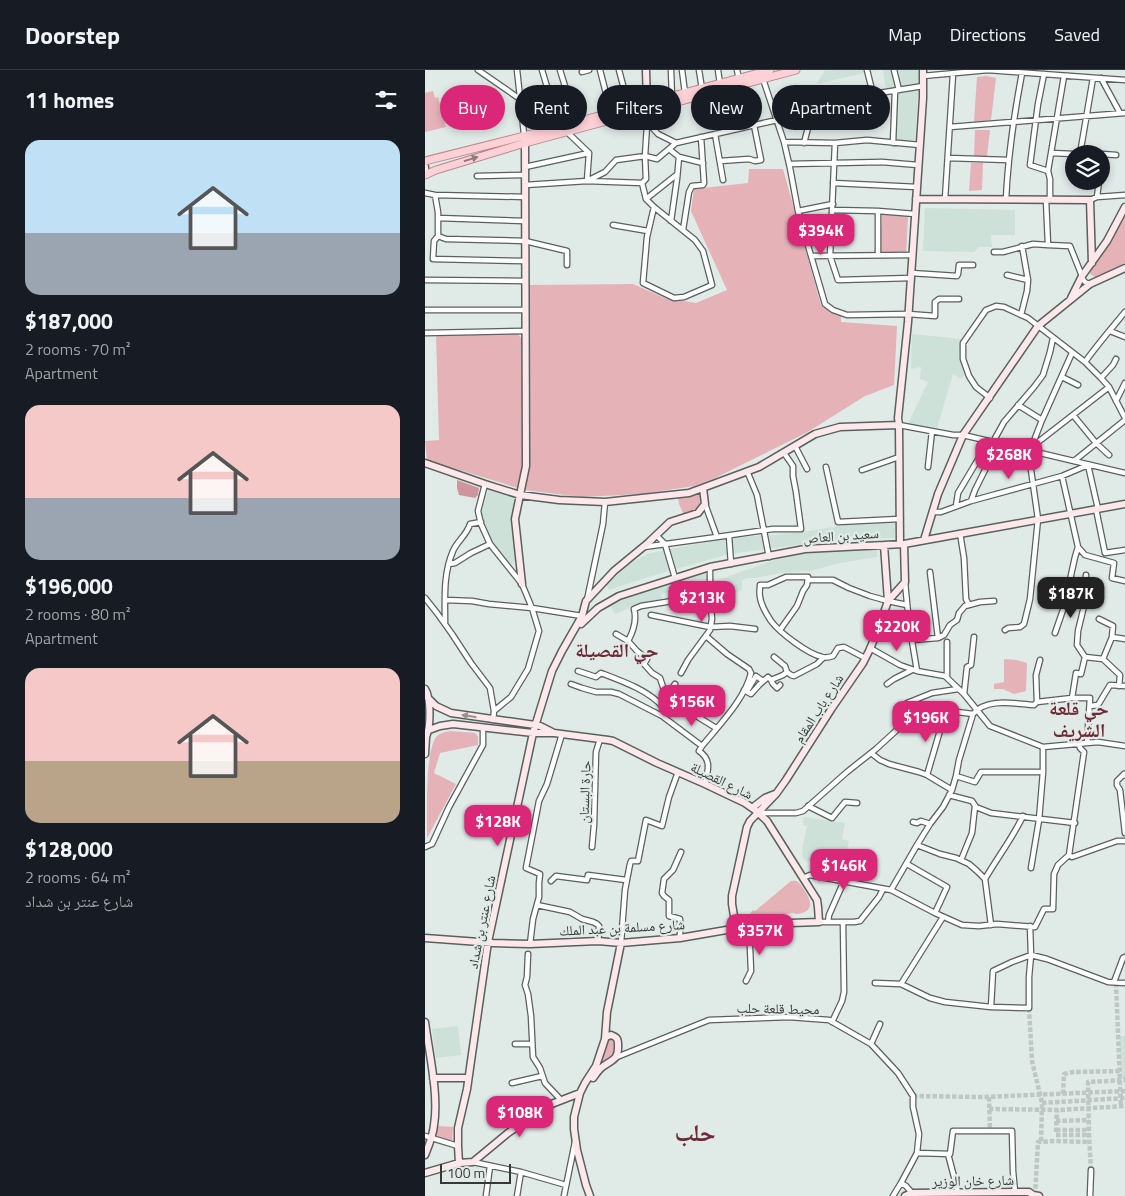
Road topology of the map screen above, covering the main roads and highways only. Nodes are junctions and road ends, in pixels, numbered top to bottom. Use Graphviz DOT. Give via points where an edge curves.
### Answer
graph roads {
  1 [pos="770,70"];
  2 [pos="796,70"];
  3 [pos="756,72"];
  4 [pos="681,94"];
  5 [pos="681,99"];
  6 [pos="597,117"];
  7 [pos="597,123"];
  8 [pos="524,140"];
  9 [pos="425,161"];
  10 [pos="425,174"];
  1 -- 3 [label="main road"];
  2 -- 5 [label="main road"];
  3 -- 4 [label="main road"];
  6 -- 8 [label="main road"];
  7 -- 8 [label="main road"];
  8 -- 9 [label="main road"];
  10 -- 8 [label="main road, one-way"];
}
